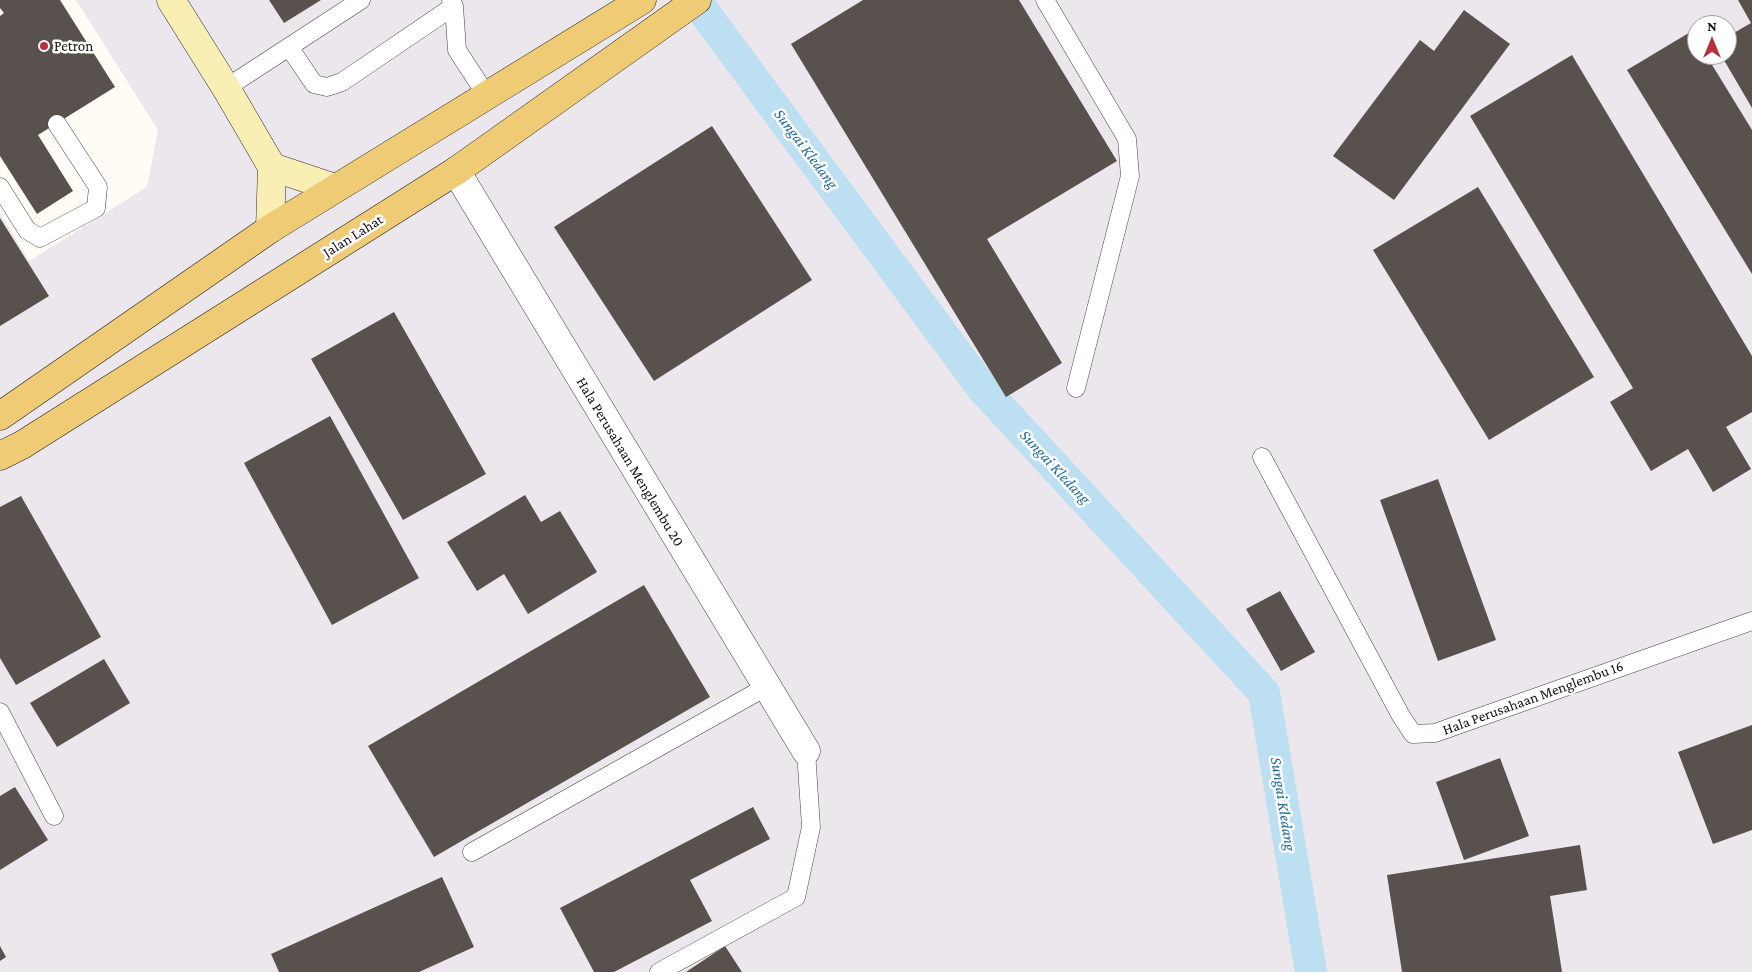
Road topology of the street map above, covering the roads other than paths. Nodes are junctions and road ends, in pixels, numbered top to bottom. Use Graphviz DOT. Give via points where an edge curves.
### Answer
graph roads {
  1 [pos="171,0"];
  2 [pos="361,0"];
  3 [pos="697,0"];
  4 [pos="1045,0"];
  5 [pos="634,2"];
  6 [pos="452,3"];
  7 [pos="289,47"];
  8 [pos="226,88"];
  9 [pos="487,96"];
  10 [pos="57,124"];
  11 [pos="272,168"];
  12 [pos="456,171"];
  13 [pos="0,187"];
  14 [pos="335,188"];
  15 [pos="270,229"];
  16 [pos="1076,388"];
  17 [pos="0,416"];
  18 [pos="0,456"];
  19 [pos="1262,457"];
  20 [pos="1752,621"];
  21 [pos="766,687"];
  22 [pos="0,712"];
  23 [pos="806,752"];
  24 [pos="54,816"];
  25 [pos="472,852"];
  26 [pos="659,972"];
  1 -- 8 [label="street"];
  2 -- 7 [label="lane"];
  3 -- 12 [label="main road, Jalan Lahat"];
  4 -- 16 [label="lane" via="1127,139 1130,176"];
  5 -- 9 [label="main road"];
  6 -- 7 [label="lane" via="342,82 327,87 314,84"];
  6 -- 9 [label="lane" via="457,50"];
  7 -- 8 [label="lane"];
  8 -- 11 [label="street"];
  9 -- 14 [label="main road"];
  10 -- 13 [label="lane" via="98,187 96,208 40,238 27,230"];
  11 -- 14 [label="street"];
  11 -- 15 [label="street"];
  12 -- 18 [label="main road, Jalan Lahat"];
  12 -- 21 [label="street, Hala Perusahaan Menglembu 20"];
  14 -- 15 [label="main road"];
  15 -- 17 [label="main road"];
  19 -- 20 [label="lane, Hala Perusahaan Menglembu 16" via="1413,734 1435,733"];
  21 -- 23 [label="street, Hala Perusahaan Menglembu 20"];
  21 -- 25 [label="lane"];
  22 -- 24 [label="lane"];
  23 -- 26 [label="lane" via="811,828 796,897"];
}
